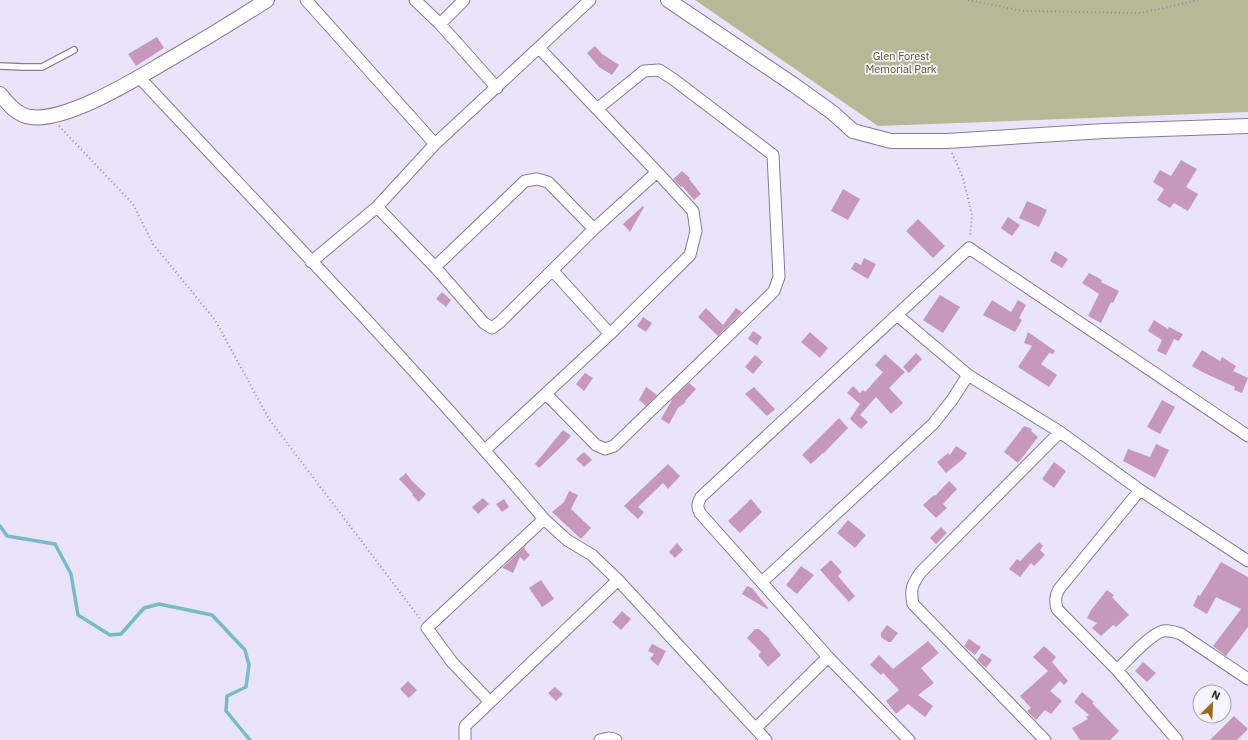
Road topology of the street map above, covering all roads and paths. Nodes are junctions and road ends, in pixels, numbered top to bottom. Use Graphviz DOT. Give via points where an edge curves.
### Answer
graph roads {
  1 [pos="267,0"];
  2 [pos="306,0"];
  3 [pos="415,0"];
  4 [pos="464,0"];
  5 [pos="590,0"];
  6 [pos="668,0"];
  7 [pos="968,0"];
  8 [pos="1198,0"];
  9 [pos="440,24"];
  10 [pos="539,48"];
  11 [pos="74,50"];
  12 [pos="0,66"];
  13 [pos="139,77"];
  14 [pos="497,88"];
  15 [pos="0,94"];
  16 [pos="597,109"];
  17 [pos="55,116"];
  18 [pos="1248,126"];
  19 [pos="947,141"];
  20 [pos="435,144"];
  21 [pos="657,172"];
  22 [pos="377,207"];
  23 [pos="594,229"];
  24 [pos="969,248"];
  25 [pos="311,262"];
  26 [pos="435,267"];
  27 [pos="552,271"];
  28 [pos="897,315"];
  29 [pos="610,334"];
  30 [pos="968,375"];
  31 [pos="546,394"];
  32 [pos="1060,432"];
  33 [pos="1248,436"];
  34 [pos="485,450"];
  35 [pos="1140,490"];
  36 [pos="544,519"];
  37 [pos="1248,561"];
  38 [pos="618,580"];
  39 [pos="762,582"];
  40 [pos="427,628"];
  41 [pos="828,657"];
  42 [pos="1117,670"];
  43 [pos="1248,679"];
  44 [pos="490,702"];
  45 [pos="756,728"];
  46 [pos="464,740"];
  47 [pos="600,740"];
  48 [pos="616,740"];
  49 [pos="766,740"];
  50 [pos="909,740"];
  51 [pos="1045,740"];
  52 [pos="1177,740"];
  1 -- 13 [label="street"];
  2 -- 20 [label="street"];
  3 -- 9 [label="street"];
  4 -- 9 [label="street"];
  5 -- 10 [label="street"];
  6 -- 19 [label="street" via="794,85 853,131 891,141"];
  7 -- 8 [label="path" via="1023,12 1141,13"];
  9 -- 14 [label="street"];
  10 -- 14 [label="street"];
  10 -- 16 [label="street"];
  11 -- 12 [label="lane" via="42,67"];
  13 -- 17 [label="street" via="80,107"];
  13 -- 25 [label="street"];
  14 -- 20 [label="street"];
  15 -- 17 [label="street" via="11,107 30,118"];
  16 -- 21 [label="street"];
  16 -- 31 [label="street" via="644,71 659,70 773,155 779,277 774,291 614,446 605,449 596,445"];
  17 -- 40 [label="path" via="57,123 133,204 153,244 215,320 269,419"];
  18 -- 19 [label="street"];
  19 -- 24 [label="path" via="963,178 972,215"];
  20 -- 22 [label="street"];
  21 -- 23 [label="street"];
  21 -- 29 [label="street" via="692,211 696,231 690,255"];
  22 -- 25 [label="street"];
  22 -- 26 [label="street"];
  23 -- 26 [label="street" via="548,182 531,180 525,182"];
  23 -- 27 [label="street"];
  24 -- 28 [label="street"];
  24 -- 33 [label="street"];
  25 -- 34 [label="street"];
  26 -- 27 [label="street" via="484,323 492,328"];
  27 -- 29 [label="street"];
  28 -- 30 [label="street"];
  28 -- 39 [label="street" via="698,502 700,513"];
  29 -- 31 [label="street"];
  30 -- 32 [label="street"];
  30 -- 39 [label="street" via="933,424"];
  31 -- 34 [label="street"];
  32 -- 35 [label="street"];
  32 -- 51 [label="street" via="920,573 911,593 913,604"];
  34 -- 36 [label="street"];
  35 -- 37 [label="street"];
  35 -- 42 [label="street" via="1059,588 1055,601 1057,609"];
  36 -- 38 [label="street" via="567,540 592,555"];
  36 -- 40 [label="street"];
  38 -- 44 [label="street"];
  38 -- 45 [label="street"];
  39 -- 41 [label="street"];
  40 -- 44 [label="street" via="452,662"];
  41 -- 45 [label="street"];
  41 -- 50 [label="street"];
  42 -- 43 [label="street" via="1154,635 1171,630"];
  42 -- 52 [label="street"];
  44 -- 46 [label="street" via="466,726"];
  45 -- 49 [label="street"];
  47 -- 48 [label="street"];
}
